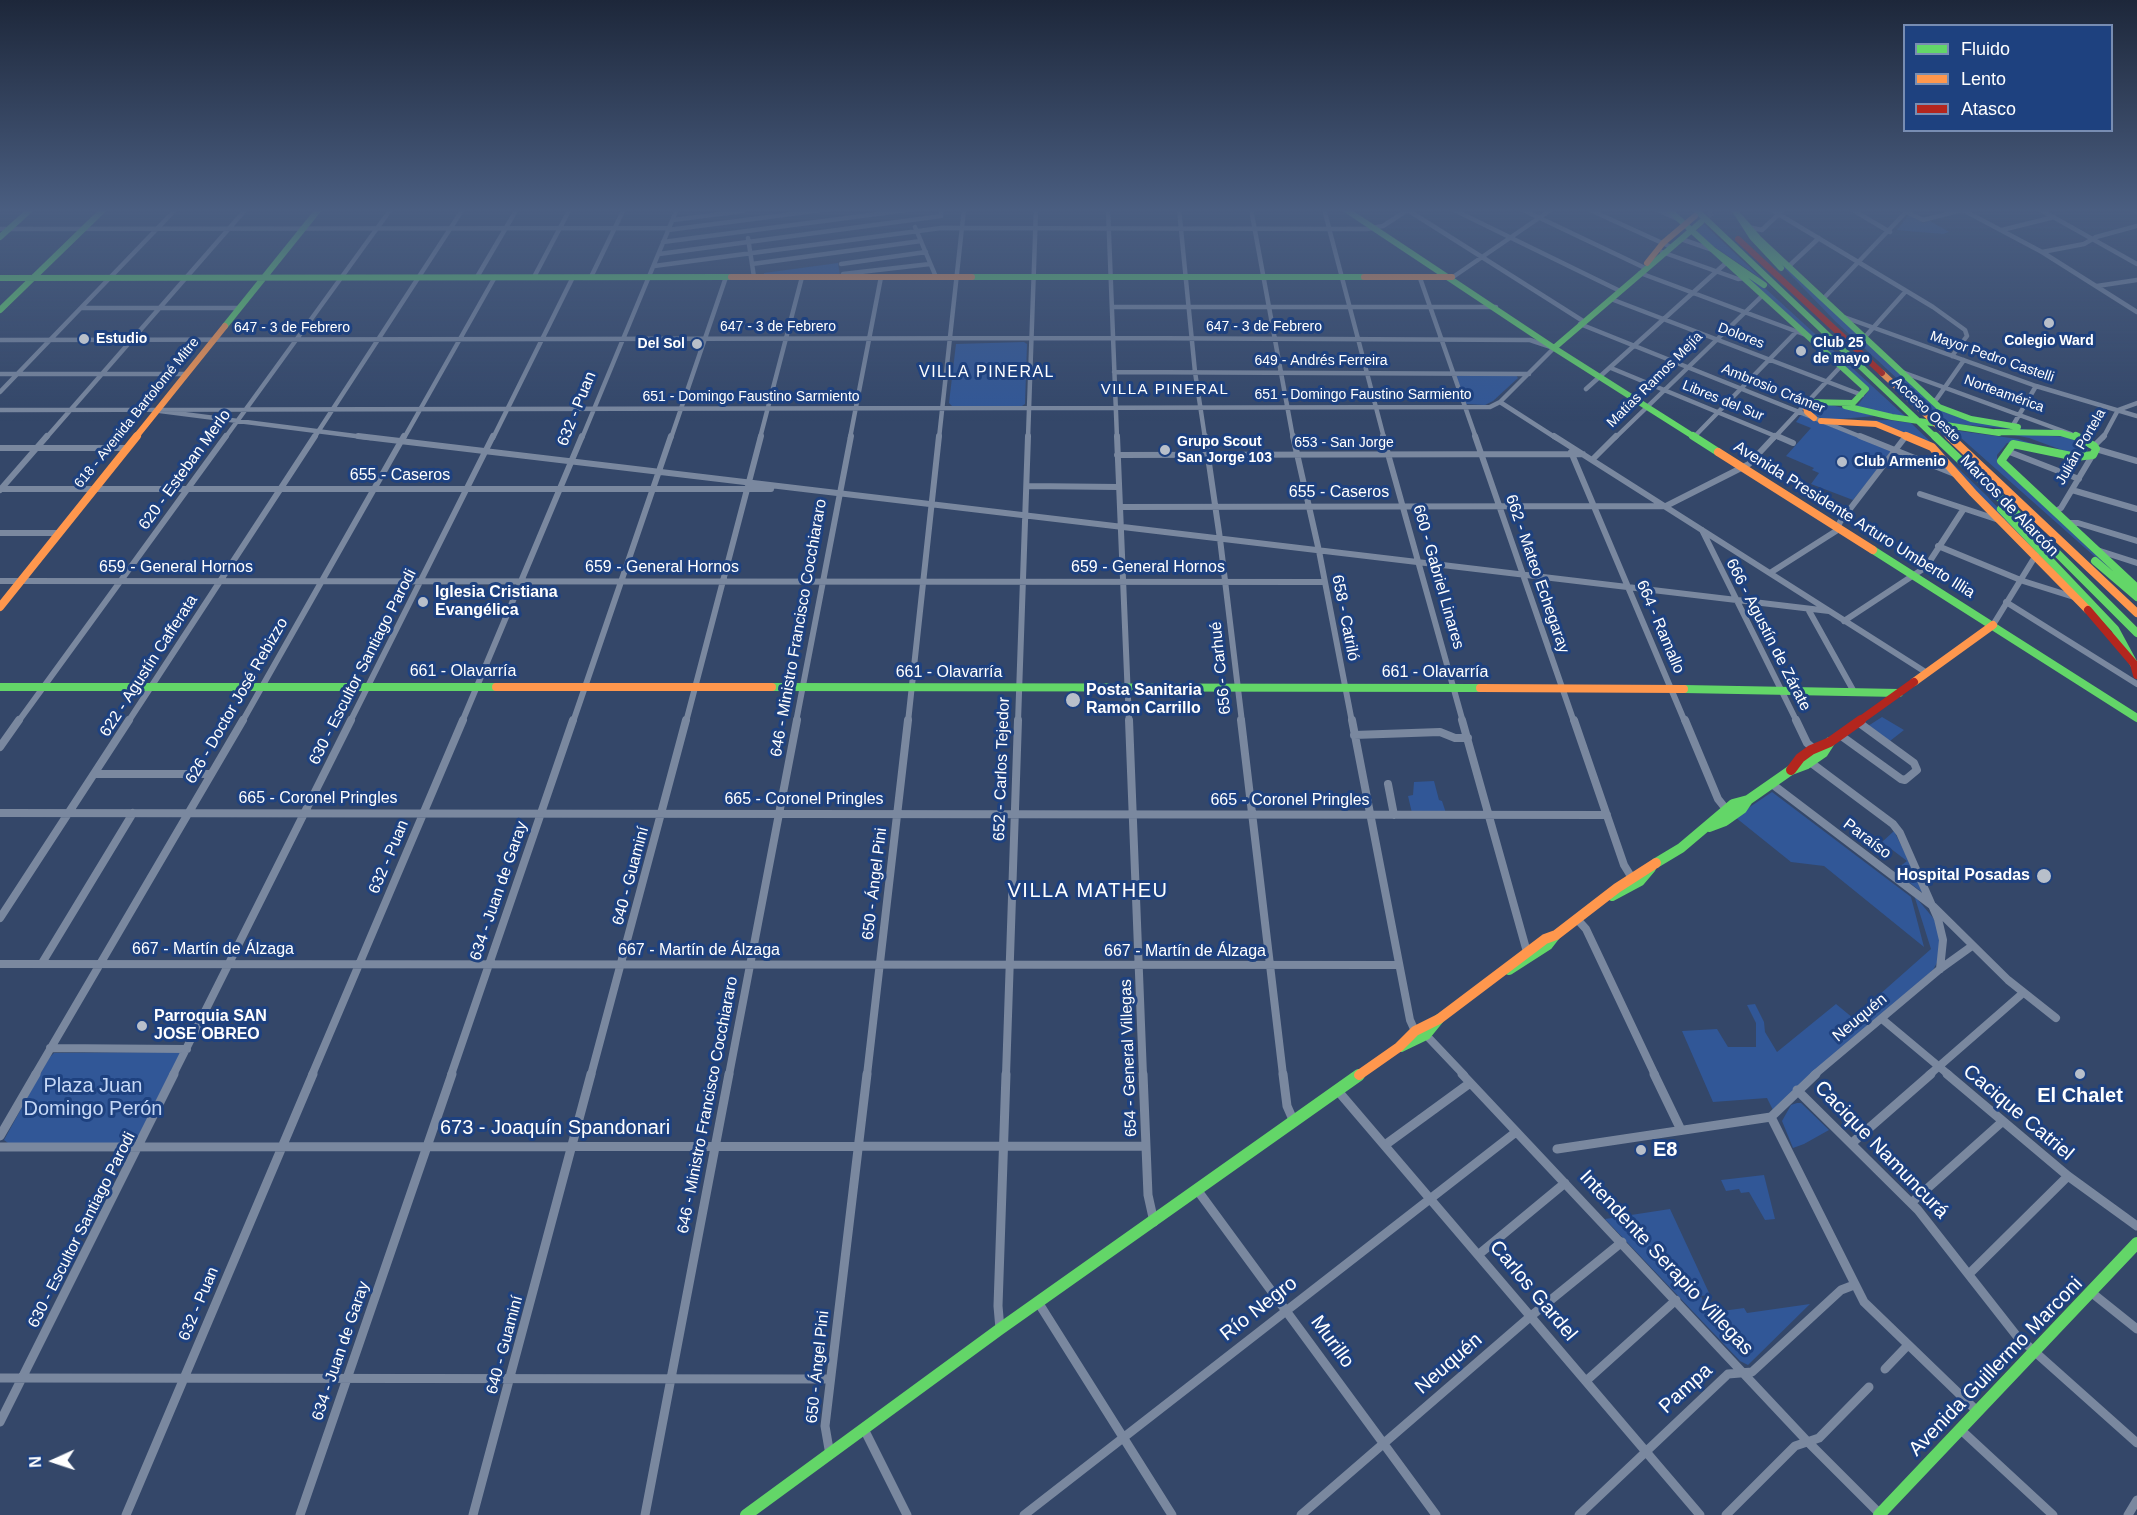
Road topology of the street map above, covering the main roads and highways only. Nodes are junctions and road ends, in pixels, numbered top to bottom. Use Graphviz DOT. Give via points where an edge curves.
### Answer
graph roads {
  1 [pos="31,280"];
  2 [pos="262,280"];
  3 [pos="1455,280"];
  4 [pos="1632,280"];
  5 [pos="1746,280"];
  6 [pos="1758,280"];
  7 [pos="1769,280"];
  8 [pos="1777,280"];
  9 [pos="1791,280"];
  10 [pos="1804,280"];
  11 [pos="1495,307"];
  12 [pos="0,310"];
  13 [pos="1842,335"];
  14 [pos="1554,348"];
  15 [pos="1862,369"];
  16 [pos="1826,401"];
  17 [pos="1894,418"];
  18 [pos="1822,420"];
  19 [pos="1926,428"];
  20 [pos="1995,432"];
  21 [pos="2050,432"];
  22 [pos="2070,456"];
  23 [pos="2004,486"];
  24 [pos="2137,588"];
  25 [pos="2137,597"];
  26 [pos="0,607"];
  27 [pos="2137,613"];
  28 [pos="1993,625"];
  29 [pos="2137,633"];
  30 [pos="2134,664"];
  31 [pos="2137,675"];
  32 [pos="0,687"];
  33 [pos="1899,693"];
  34 [pos="2137,718"];
  35 [pos="1830,742"];
  36 [pos="1791,770"];
  37 [pos="1748,800"];
  38 [pos="1707,827"];
  39 [pos="1653,866"];
  40 [pos="1605,899"];
  41 [pos="1556,934"];
  42 [pos="1504,972"];
  43 [pos="1438,1019"];
  44 [pos="1399,1047"];
  45 [pos="2137,1243"];
  46 [pos="746,1515"];
  47 [pos="1880,1515"];
  1 -- 12 [label="main road"];
  2 -- 26 [label="main road, 618 - Avenida Bartolomé Mitre"];
  3 -- 11 [label="main road"];
  4 -- 14 [label="main road"];
  5 -- 16 [label="main road" via="1866,389 1853,403"];
  6 -- 15 [label="main road"];
  7 -- 15 [label="main road, Acceso Oeste"];
  8 -- 13 [label="main road, Acceso Oeste"];
  9 -- 13 [label="main road"];
  10 -- 21 [label="main road" via="1942,409 1964,417"];
  11 -- 14 [label="main road"];
  11 -- 14 [label="main road" via="1532,338"];
  13 -- 23 [label="main road, Acceso Oeste"];
  14 -- 28 [label="main road, Avenida Presidente Arturo Umberto Illia"];
  15 -- 19 [label="main road, Acceso Oeste"];
  16 -- 17 [label="main road"];
  16 -- 18 [label="main road" via="1804,406"];
  17 -- 18 [label="main road"];
  17 -- 20 [label="main road"];
  18 -- 30 [label="main road, Marcos de Alarcón" via="1876,424 1932,447 2077,598"];
  19 -- 29 [label="main road, Acceso Oeste"];
  19 -- 30 [label="main road" via="2115,629"];
  20 -- 21 [label="main road"];
  20 -- 22 [label="main road" via="2034,441"];
  21 -- 22 [label="main road, Norteamérica" via="2075,436 2094,450"];
  22 -- 24 [label="main road" via="2016,444 2002,459"];
  23 -- 25 [label="main road"];
  23 -- 27 [label="main road, Acceso Oeste"];
  28 -- 33 [label="main road"];
  28 -- 34 [label="main road, Avenida Presidente Arturo Umberto Illia"];
  30 -- 31 [label="main road, Marcos de Alarcón"];
  32 -- 33 [label="main road, 661 - Olavarría" via="1563,688"];
  33 -- 35 [label="main road"];
  35 -- 36 [label="main road" via="1800,758"];
  35 -- 36 [label="main road" via="1823,753"];
  36 -- 37 [label="main road"];
  37 -- 38 [label="main road" via="1733,804"];
  37 -- 38 [label="main road" via="1725,821"];
  38 -- 39 [label="main road"];
  39 -- 40 [label="main road"];
  39 -- 40 [label="main road" via="1640,881"];
  40 -- 41 [label="main road"];
  41 -- 42 [label="main road"];
  41 -- 42 [label="main road" via="1548,945"];
  42 -- 43 [label="main road"];
  43 -- 44 [label="main road" via="1415,1031"];
  43 -- 44 [label="main road" via="1426,1035"];
  44 -- 46 [label="main road" via="1000,1329"];
  45 -- 47 [label="main road, Avenida Guillermo Marconi"];
}
